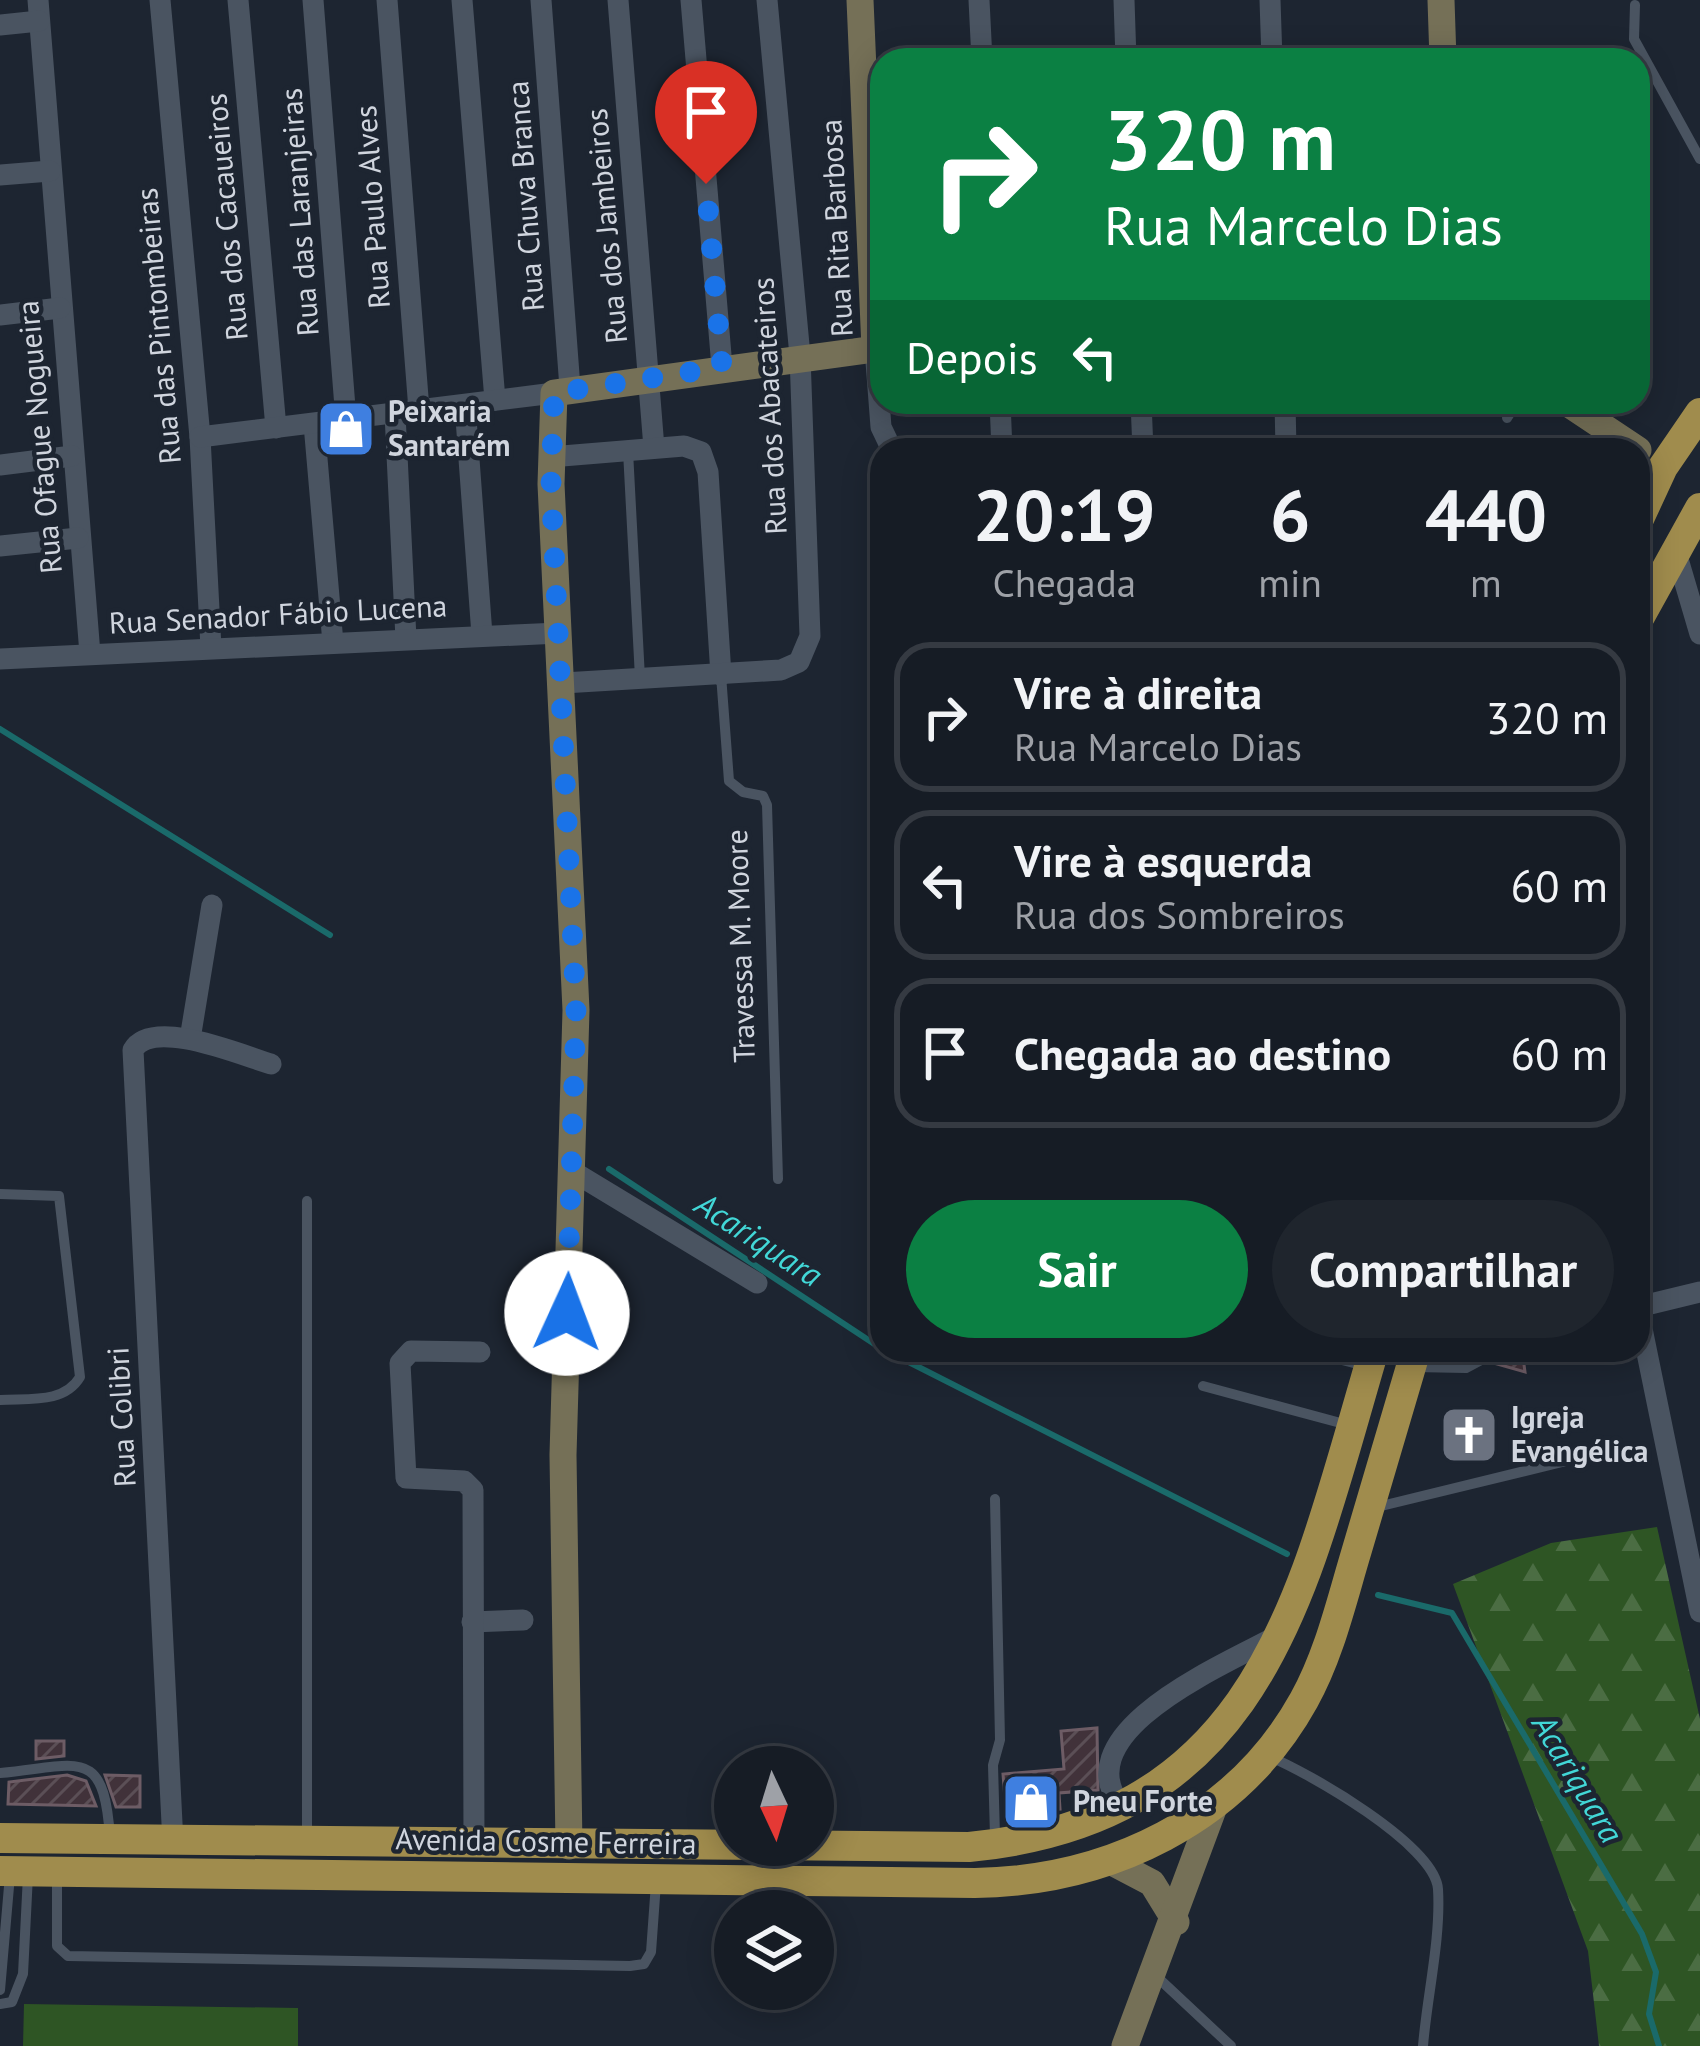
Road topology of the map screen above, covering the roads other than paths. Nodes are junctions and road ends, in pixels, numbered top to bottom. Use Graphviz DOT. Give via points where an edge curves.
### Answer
graph roads {
  1 [pos="160,0"];
  2 [pos="238,0"];
  3 [pos="313,0"];
  4 [pos="387,0"];
  5 [pos="463,0"];
  6 [pos="542,0"];
  7 [pos="618,0"];
  8 [pos="691,0"];
  9 [pos="767,0"];
  10 [pos="860,0"];
  11 [pos="979,0"];
  12 [pos="1124,0"];
  13 [pos="1270,0"];
  14 [pos="1441,0"];
  15 [pos="1635,5"];
  16 [pos="39,10"];
  17 [pos="0,25"];
  18 [pos="981,48"];
  19 [pos="1126,48"];
  20 [pos="1272,48"];
  21 [pos="1443,48"];
  22 [pos="1639,48"];
  23 [pos="1650,68"];
  24 [pos="1700,159"];
  25 [pos="50,171"];
  26 [pos="0,175"];
  27 [pos="870,233"];
  28 [pos="60,308"];
  29 [pos="0,315"];
  30 [pos="870,349"];
  31 [pos="800,356"];
  32 [pos="722,367"];
  33 [pos="649,378"];
  34 [pos="562,390"];
  35 [pos="495,400"];
  36 [pos="465,405"];
  37 [pos="419,410"];
  38 [pos="1700,413"];
  39 [pos="395,414"];
  40 [pos="1509,414"];
  41 [pos="1584,414"];
  42 [pos="1507,418"];
  43 [pos="346,419"];
  44 [pos="314,424"];
  45 [pos="276,428"];
  46 [pos="200,437"];
  47 [pos="1619,438"];
  48 [pos="654,448"];
  49 [pos="628,451"];
  50 [pos="1650,453"];
  51 [pos="72,456"];
  52 [pos="550,457"];
  53 [pos="0,465"];
  54 [pos="1700,508"];
  55 [pos="78,538"];
  56 [pos="0,546"];
  57 [pos="1675,546"];
  58 [pos="1650,596"];
  59 [pos="560,633"];
  60 [pos="1700,634"];
  61 [pos="482,635"];
  62 [pos="406,639"];
  63 [pos="333,643"];
  64 [pos="211,648"];
  65 [pos="90,654"];
  66 [pos="0,659"];
  67 [pos="721,676"];
  68 [pos="640,678"];
  69 [pos="562,683"];
  70 [pos="212,905"];
  71 [pos="190,1039"];
  72 [pos="271,1064"];
  73 [pos="572,1171"];
  74 [pos="778,1179"];
  75 [pos="0,1194"];
  76 [pos="307,1201"];
  77 [pos="757,1283"];
  78 [pos="1700,1292"];
  79 [pos="1650,1305"];
  80 [pos="480,1352"];
  81 [pos="1650,1356"];
  82 [pos="1370,1362"];
  83 [pos="1413,1362"];
  84 [pos="1431,1362"];
  85 [pos="1477,1362"];
  86 [pos="1203,1386"];
  87 [pos="0,1400"];
  88 [pos="1351,1425"];
  89 [pos="1604,1452"];
  90 [pos="994,1499"];
  91 [pos="1369,1509"];
  92 [pos="1690,1517"];
  93 [pos="1700,1612"];
  94 [pos="523,1620"];
  95 [pos="472,1622"];
  96 [pos="1285,1632"];
  97 [pos="1264,1754"];
  98 [pos="0,1773"];
  99 [pos="1215,1804"];
  100 [pos="1121,1806"];
  101 [pos="0,1838"];
  102 [pos="110,1841"];
  103 [pos="173,1844"];
  104 [pos="307,1844"];
  105 [pos="995,1845"];
  106 [pos="474,1846"];
  107 [pos="568,1846"];
  108 [pos="1112,1862"];
  109 [pos="24,1872"];
  110 [pos="656,1880"];
  111 [pos="1175,1922"];
  112 [pos="1154,1976"];
  113 [pos="0,1990"];
  114 [pos="0,2004"];
  115 [pos="1125,2046"];
  116 [pos="1232,2046"];
  117 [pos="1423,2046"];
  1 -- 46 [label="street, Rua das Pintombeiras"];
  2 -- 45 [label="street, Rua dos Cacaueiros"];
  3 -- 43 [label="street, Rua das Laranjeiras"];
  4 -- 37 [label="street, Rua Paulo Alves"];
  5 -- 35 [label="street"];
  6 -- 34 [label="street, Rua Chuva Branca"];
  7 -- 33 [label="street, Rua dos Jambeiros"];
  8 -- 32 [label="street"];
  9 -- 31 [label="street, Rua dos Abacateiros"];
  10 -- 27 [label="street, Rua Rita Barbosa"];
  11 -- 18 [label="street"];
  12 -- 19 [label="street"];
  13 -- 20 [label="street"];
  14 -- 21 [label="street"];
  15 -- 22 [label="lane"];
  16 -- 17 [label="street"];
  16 -- 25 [label="street, Rua Ofague Nogueira"];
  23 -- 24 [label="lane"];
  25 -- 26 [label="street"];
  25 -- 28 [label="street, Rua Ofague Nogueira"];
  28 -- 29 [label="street"];
  28 -- 51 [label="street, Rua Ofague Nogueira"];
  30 -- 31 [label="street"];
  31 -- 32 [label="street"];
  31 -- 67 [label="street, Rua dos Abacateiros" via="810,636 799,662 782,670"];
  32 -- 33 [label="street"];
  33 -- 34 [label="street"];
  33 -- 48 [label="street, Rua dos Jambeiros"];
  34 -- 35 [label="street"];
  34 -- 52 [label="street"];
  35 -- 36 [label="street"];
  36 -- 37 [label="street"];
  36 -- 61 [label="street"];
  37 -- 39 [label="street"];
  38 -- 50 [label="main road"];
  39 -- 43 [label="street"];
  39 -- 62 [label="street"];
  40 -- 42 [label="lane"];
  41 -- 47 [label="street"];
  43 -- 44 [label="street"];
  44 -- 45 [label="street"];
  44 -- 63 [label="street"];
  45 -- 46 [label="street"];
  46 -- 64 [label="street, Rua das Pintombeiras"];
  48 -- 49 [label="street"];
  48 -- 67 [label="street, Travessa M. Moore" via="701,452 709,478"];
  49 -- 52 [label="street"];
  49 -- 68 [label="lane"];
  51 -- 53 [label="street"];
  51 -- 55 [label="street, Rua Ofague Nogueira"];
  52 -- 59 [label="street"];
  54 -- 57 [label="main road"];
  55 -- 56 [label="street"];
  55 -- 65 [label="street, Rua Ofague Nogueira"];
  57 -- 58 [label="main road"];
  57 -- 60 [label="street"];
  59 -- 61 [label="street, Rua Senador Fábio Lucena"];
  59 -- 69 [label="street"];
  61 -- 62 [label="street, Rua Senador Fábio Lucena"];
  62 -- 63 [label="street, Rua Senador Fábio Lucena"];
  63 -- 64 [label="street, Rua Senador Fábio Lucena"];
  64 -- 65 [label="street, Rua Senador Fábio Lucena"];
  65 -- 66 [label="street, Rua Senador Fábio Lucena"];
  67 -- 68 [label="street"];
  67 -- 74 [label="lane, Travessa M. Moore" via="729,781 767,805"];
  68 -- 69 [label="street"];
  69 -- 73 [label="street" via="576,1010"];
  70 -- 71 [label="street"];
  71 -- 72 [label="street, Rua Colibri"];
  71 -- 103 [label="street, Rua Colibri" via="142,1039 132,1056"];
  73 -- 77 [label="street"];
  73 -- 107 [label="street" via="563,1455"];
  75 -- 87 [label="lane" via="59,1196 80,1377 59,1396"];
  76 -- 104 [label="lane"];
  78 -- 79 [label="street"];
  80 -- 95 [label="street" via="411,1351 400,1363 406,1478 464,1481 473,1490"];
  81 -- 92 [label="street"];
  82 -- 88 [label="main road, Avenida Cosme Ferreira"];
  83 -- 91 [label="main road, Avenida Cosme Ferreira"];
  84 -- 85 [label="lane"];
  86 -- 88 [label="lane"];
  88 -- 96 [label="main road, Avenida Cosme Ferreira"];
  89 -- 91 [label="lane"];
  90 -- 105 [label="lane"];
  91 -- 97 [label="main road, Avenida Cosme Ferreira" via="1319,1670"];
  92 -- 93 [label="street"];
  94 -- 95 [label="street"];
  95 -- 106 [label="street"];
  96 -- 100 [label="main road, Avenida Cosme Ferreira" via="1204,1745"];
  96 -- 100 [label="street" via="1126,1728 1109,1768"];
  97 -- 99 [label="main road, Avenida Cosme Ferreira"];
  97 -- 117 [label="lane" via="1304,1771 1428,1859 1438,1886"];
  98 -- 102 [label="lane" via="80,1766 98,1774"];
  99 -- 108 [label="main road, Avenida Cosme Ferreira"];
  99 -- 111 [label="street"];
  100 -- 105 [label="main road, Avenida Cosme Ferreira"];
  101 -- 102 [label="main road, Avenida Cosme Ferreira"];
  102 -- 103 [label="main road, Avenida Cosme Ferreira"];
  103 -- 104 [label="main road, Avenida Cosme Ferreira"];
  104 -- 106 [label="main road, Avenida Cosme Ferreira"];
  105 -- 107 [label="main road, Avenida Cosme Ferreira"];
  106 -- 107 [label="main road, Avenida Cosme Ferreira"];
  108 -- 110 [label="main road, Avenida Cosme Ferreira" via="1025,1882"];
  108 -- 111 [label="street" via="1152,1883"];
  109 -- 110 [label="main road, Avenida Cosme Ferreira"];
  109 -- 110 [label="lane" via="68,1956 630,1966 644,1964 651,1952"];
  109 -- 113 [label="lane"];
  109 -- 114 [label="lane" via="23,1974 12,2002"];
  111 -- 112 [label="street"];
  112 -- 115 [label="street"];
  112 -- 116 [label="lane"];
}
